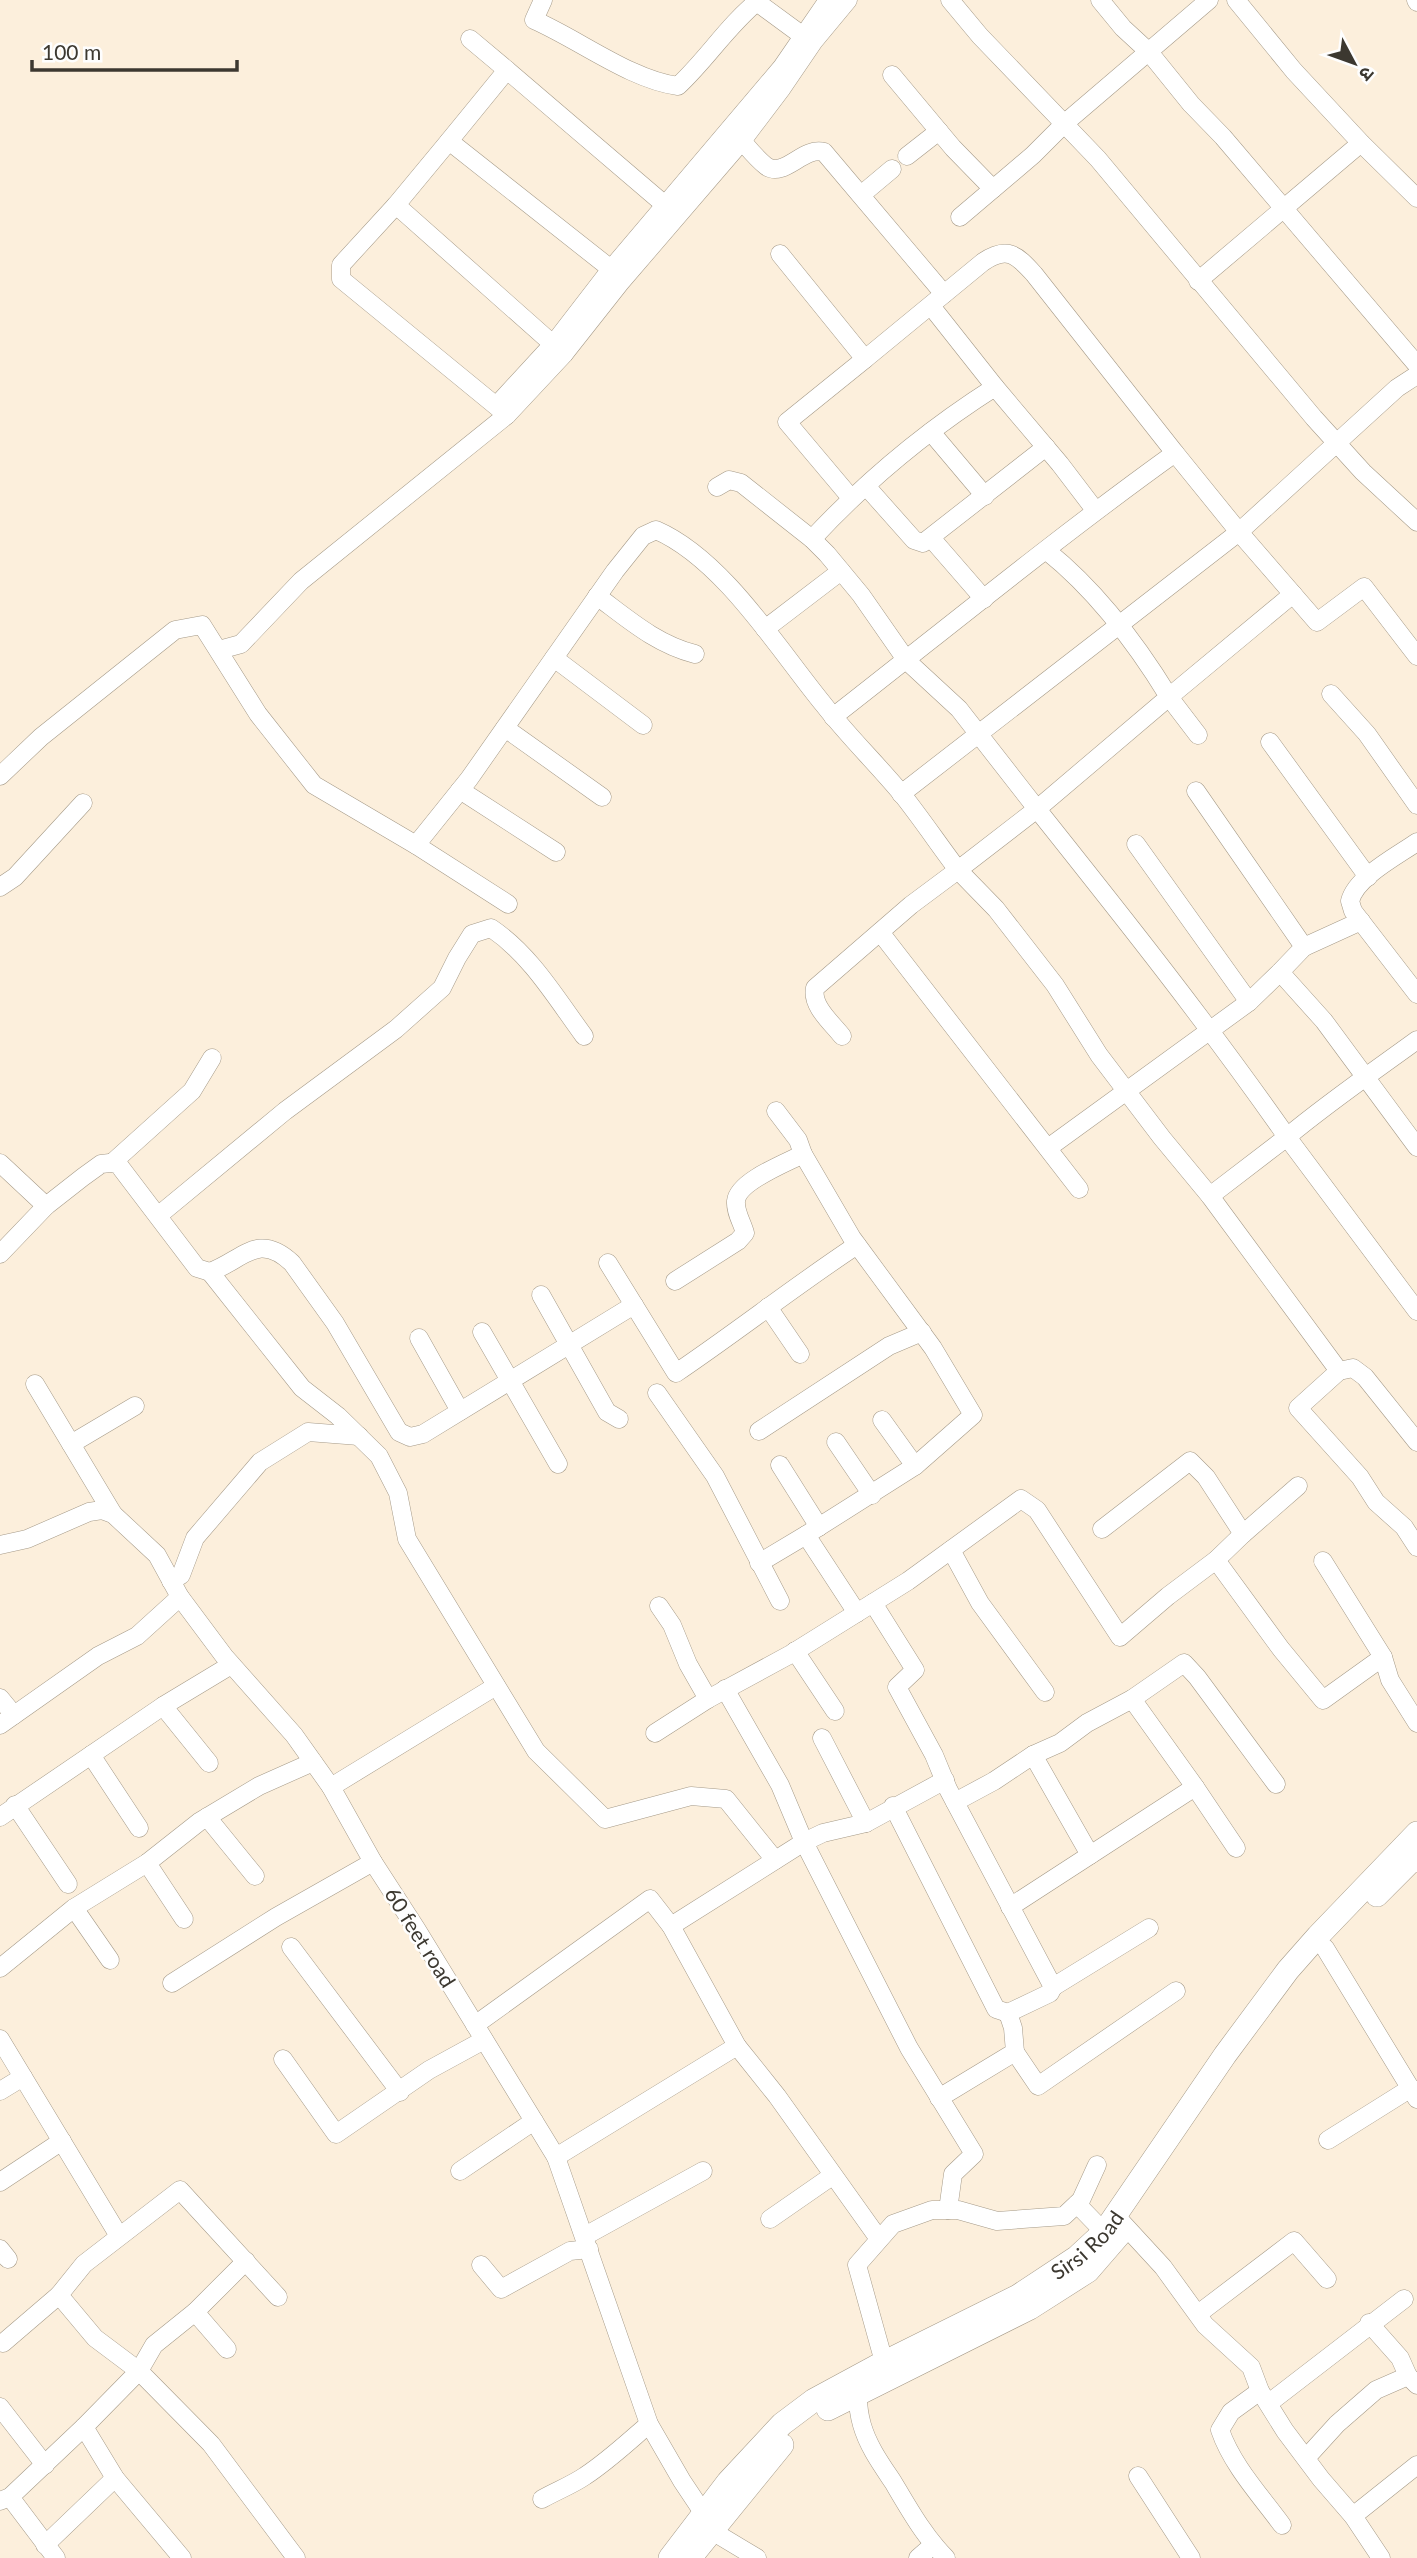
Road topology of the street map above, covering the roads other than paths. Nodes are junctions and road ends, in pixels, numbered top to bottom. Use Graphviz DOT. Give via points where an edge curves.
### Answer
graph roads {
  1 [pos="543,0"];
  2 [pos="828,0"];
  3 [pos="848,0"];
  4 [pos="950,0"];
  5 [pos="1100,0"];
  6 [pos="1209,0"];
  7 [pos="1236,0"];
  8 [pos="756,1"];
  9 [pos="803,36"];
  10 [pos="470,39"];
  11 [pos="1149,52"];
  12 [pos="507,70"];
  13 [pos="892,75"];
  14 [pos="1065,123"];
  15 [pos="939,131"];
  16 [pos="449,141"];
  17 [pos="742,141"];
  18 [pos="1361,143"];
  19 [pos="907,156"];
  20 [pos="892,169"];
  21 [pos="1413,187"];
  22 [pos="993,189"];
  23 [pos="861,195"];
  24 [pos="396,205"];
  25 [pos="665,205"];
  26 [pos="1284,208"];
  27 [pos="960,217"];
  28 [pos="780,254"];
  29 [pos="611,269"];
  30 [pos="1198,281"];
  31 [pos="938,300"];
  32 [pos="559,349"];
  33 [pos="865,359"];
  34 [pos="1417,365"];
  35 [pos="1417,375"];
  36 [pos="995,387"];
  37 [pos="502,410"];
  38 [pos="931,432"];
  39 [pos="1337,444"];
  40 [pos="1046,447"];
  41 [pos="1175,453"];
  42 [pos="866,486"];
  43 [pos="717,487"];
  44 [pos="985,496"];
  45 [pos="851,498"];
  46 [pos="1095,510"];
  47 [pos="1417,522"];
  48 [pos="1239,532"];
  49 [pos="931,538"];
  50 [pos="812,539"];
  51 [pos="1047,551"];
  52 [pos="841,571"];
  53 [pos="1293,594"];
  54 [pos="597,596"];
  55 [pos="984,599"];
  56 [pos="1120,626"];
  57 [pos="765,629"];
  58 [pos="219,650"];
  59 [pos="695,654"];
  60 [pos="1417,656"];
  61 [pos="554,658"];
  62 [pos="907,661"];
  63 [pos="1331,694"];
  64 [pos="1169,697"];
  65 [pos="833,717"];
  66 [pos="643,724"];
  67 [pos="505,728"];
  68 [pos="979,733"];
  69 [pos="1198,735"];
  70 [pos="1270,742"];
  71 [pos="0,776"];
  72 [pos="460,790"];
  73 [pos="1196,791"];
  74 [pos="901,794"];
  75 [pos="602,797"];
  76 [pos="83,803"];
  77 [pos="1417,805"];
  78 [pos="1037,809"];
  79 [pos="1417,842"];
  80 [pos="1136,844"];
  81 [pos="416,845"];
  82 [pos="556,852"];
  83 [pos="958,870"];
  84 [pos="1368,877"];
  85 [pos="0,887"];
  86 [pos="508,904"];
  87 [pos="1361,921"];
  88 [pos="880,932"];
  89 [pos="1304,947"];
  90 [pos="1280,972"];
  91 [pos="1417,994"];
  92 [pos="1249,1002"];
  93 [pos="1211,1028"];
  94 [pos="584,1036"];
  95 [pos="842,1037"];
  96 [pos="1417,1040"];
  97 [pos="212,1058"];
  98 [pos="1366,1079"];
  99 [pos="1127,1091"];
  100 [pos="776,1111"];
  101 [pos="1287,1137"];
  102 [pos="1417,1147"];
  103 [pos="1048,1148"];
  104 [pos="803,1154"];
  105 [pos="0,1163"];
  106 [pos="112,1163"];
  107 [pos="1079,1189"];
  108 [pos="1210,1196"];
  109 [pos="46,1206"];
  110 [pos="159,1216"];
  111 [pos="857,1245"];
  112 [pos="0,1254"];
  113 [pos="608,1263"];
  114 [pos="210,1272"];
  115 [pos="675,1281"];
  116 [pos="541,1295"];
  117 [pos="634,1305"];
  118 [pos="768,1307"];
  119 [pos="1417,1311"];
  120 [pos="482,1332"];
  121 [pos="922,1332"];
  122 [pos="419,1338"];
  123 [pos="569,1345"];
  124 [pos="800,1354"];
  125 [pos="1339,1371"];
  126 [pos="511,1380"];
  127 [pos="35,1384"];
  128 [pos="657,1393"];
  129 [pos="135,1406"];
  130 [pos="460,1411"];
  131 [pos="619,1419"];
  132 [pos="882,1420"];
  133 [pos="759,1431"];
  134 [pos="359,1436"];
  135 [pos="836,1442"];
  136 [pos="1417,1442"];
  137 [pos="71,1444"];
  138 [pos="558,1464"];
  139 [pos="780,1465"];
  140 [pos="915,1466"];
  141 [pos="1298,1486"];
  142 [pos="872,1495"];
  143 [pos="113,1514"];
  144 [pos="1102,1529"];
  145 [pos="813,1531"];
  146 [pos="1243,1534"];
  147 [pos="0,1545"];
  148 [pos="1417,1547"];
  149 [pos="951,1550"];
  150 [pos="1216,1560"];
  151 [pos="1323,1561"];
  152 [pos="759,1563"];
  153 [pos="175,1589"];
  154 [pos="780,1601"];
  155 [pos="873,1603"];
  156 [pos="659,1606"];
  157 [pos="856,1613"];
  158 [pos="795,1651"];
  159 [pos="1383,1657"];
  160 [pos="232,1665"];
  161 [pos="496,1686"];
  162 [pos="725,1689"];
  163 [pos="1045,1692"];
  164 [pos="0,1698"];
  165 [pos="708,1699"];
  166 [pos="1132,1699"];
  167 [pos="163,1706"];
  168 [pos="835,1711"];
  169 [pos="7,1720"];
  170 [pos="1417,1723"];
  171 [pos="655,1733"];
  172 [pos="822,1738"];
  173 [pos="91,1755"];
  174 [pos="1033,1755"];
  175 [pos="313,1762"];
  176 [pos="209,1763"];
  177 [pos="945,1780"];
  178 [pos="1276,1784"];
  179 [pos="331,1787"];
  180 [pos="1195,1787"];
  181 [pos="956,1802"];
  182 [pos="15,1805"];
  183 [pos="893,1806"];
  184 [pos="0,1817"];
  185 [pos="207,1817"];
  186 [pos="866,1823"];
  187 [pos="139,1828"];
  188 [pos="1417,1833"];
  189 [pos="804,1842"];
  190 [pos="1236,1848"];
  191 [pos="1090,1855"];
  192 [pos="1417,1856"];
  193 [pos="775,1860"];
  194 [pos="373,1862"];
  195 [pos="147,1863"];
  196 [pos="255,1876"];
  197 [pos="68,1884"];
  198 [pos="1010,1907"];
  199 [pos="74,1908"];
  200 [pos="184,1919"];
  201 [pos="671,1926"];
  202 [pos="1149,1928"];
  203 [pos="291,1947"];
  204 [pos="1325,1948"];
  205 [pos="110,1960"];
  206 [pos="0,1968"];
  207 [pos="172,1983"];
  208 [pos="1053,1987"];
  209 [pos="1176,1991"];
  210 [pos="1008,2013"];
  211 [pos="479,2032"];
  212 [pos="0,2039"];
  213 [pos="737,2046"];
  214 [pos="1015,2052"];
  215 [pos="283,2059"];
  216 [pos="23,2077"];
  217 [pos="0,2091"];
  218 [pos="400,2092"];
  219 [pos="1414,2094"];
  220 [pos="939,2098"];
  221 [pos="534,2121"];
  222 [pos="1328,2140"];
  223 [pos="62,2141"];
  224 [pos="556,2157"];
  225 [pos="1097,2165"];
  226 [pos="460,2171"];
  227 [pos="703,2171"];
  228 [pos="832,2176"];
  229 [pos="0,2182"];
  230 [pos="1077,2204"];
  231 [pos="948,2210"];
  232 [pos="770,2219"];
  233 [pos="1116,2225"];
  234 [pos="119,2236"];
  235 [pos="879,2239"];
  236 [pos="587,2243"];
  237 [pos="246,2261"];
  238 [pos="481,2265"];
  239 [pos="1327,2278"];
  240 [pos="59,2295"];
  241 [pos="278,2297"];
  242 [pos="1404,2299"];
  243 [pos="195,2312"];
  244 [pos="1198,2314"];
  245 [pos="1369,2323"];
  246 [pos="2,2343"];
  247 [pos="227,2349"];
  248 [pos="884,2362"];
  249 [pos="139,2371"];
  250 [pos="1412,2381"];
  251 [pos="859,2385"];
  252 [pos="1264,2397"];
  253 [pos="0,2407"];
  254 [pos="649,2424"];
  255 [pos="84,2427"];
  256 [pos="1307,2457"];
  257 [pos="45,2465"];
  258 [pos="1417,2465"];
  259 [pos="1138,2476"];
  260 [pos="115,2478"];
  261 [pos="5,2499"];
  262 [pos="542,2499"];
  263 [pos="1353,2516"];
  264 [pos="708,2522"];
  265 [pos="1282,2525"];
  266 [pos="50,2551"];
  267 [pos="939,2552"];
  268 [pos="182,2558"];
  269 [pos="296,2558"];
  270 [pos="670,2558"];
  271 [pos="690,2558"];
  272 [pos="757,2558"];
  273 [pos="918,2558"];
  274 [pos="1191,2558"];
  275 [pos="1381,2558"];
  1 -- 8 [label="street" via="534,20 618,64 665,85 678,86"];
  2 -- 9 [label="street"];
  3 -- 17 [label="street"];
  4 -- 14 [label="street"];
  5 -- 11 [label="street"];
  6 -- 11 [label="street"];
  7 -- 18 [label="street"];
  8 -- 9 [label="street"];
  9 -- 25 [label="street"];
  10 -- 12 [label="street"];
  11 -- 14 [label="street"];
  11 -- 26 [label="street"];
  12 -- 16 [label="street"];
  12 -- 25 [label="street"];
  13 -- 15 [label="street"];
  14 -- 22 [label="street"];
  14 -- 30 [label="street"];
  15 -- 19 [label="street"];
  15 -- 22 [label="street"];
  16 -- 24 [label="street"];
  16 -- 29 [label="street"];
  17 -- 23 [label="street" via="772,170 809,152 824,152"];
  17 -- 32 [label="street"];
  18 -- 21 [label="street"];
  18 -- 26 [label="street"];
  20 -- 23 [label="street"];
  22 -- 27 [label="street"];
  23 -- 31 [label="street"];
  24 -- 32 [label="street"];
  24 -- 37 [label="street" via="341,265 341,279"];
  25 -- 29 [label="street"];
  26 -- 30 [label="street"];
  26 -- 34 [label="street"];
  28 -- 33 [label="street"];
  29 -- 32 [label="street"];
  30 -- 39 [label="street"];
  31 -- 33 [label="street"];
  31 -- 36 [label="street"];
  31 -- 41 [label="street" via="997,253 1020,260"];
  32 -- 37 [label="street"];
  33 -- 45 [label="street" via="787,422"];
  35 -- 39 [label="street"];
  36 -- 38 [label="street"];
  36 -- 40 [label="street"];
  37 -- 58 [label="street" via="301,580 241,644"];
  38 -- 42 [label="street"];
  38 -- 44 [label="street"];
  39 -- 47 [label="street"];
  39 -- 48 [label="street"];
  40 -- 44 [label="street"];
  40 -- 46 [label="street"];
  41 -- 46 [label="street"];
  41 -- 48 [label="street"];
  42 -- 45 [label="street"];
  42 -- 49 [label="street" via="914,540 923,543"];
  43 -- 50 [label="street" via="729,480 741,483"];
  44 -- 49 [label="street"];
  45 -- 50 [label="street"];
  46 -- 51 [label="street"];
  48 -- 53 [label="street"];
  48 -- 56 [label="street"];
  49 -- 55 [label="street"];
  50 -- 52 [label="street"];
  51 -- 55 [label="street"];
  51 -- 56 [label="street" via="1072,571"];
  52 -- 57 [label="street"];
  52 -- 62 [label="street"];
  53 -- 60 [label="street" via="1317,622 1364,587"];
  53 -- 64 [label="street"];
  54 -- 57 [label="street" via="643,536 656,530 704,562"];
  54 -- 59 [label="street" via="663,643"];
  54 -- 61 [label="street"];
  55 -- 62 [label="street"];
  56 -- 64 [label="street"];
  56 -- 68 [label="street"];
  57 -- 65 [label="street"];
  58 -- 71 [label="street" via="202,625 175,629"];
  58 -- 81 [label="street" via="258,714 314,785"];
  61 -- 66 [label="street"];
  61 -- 67 [label="street"];
  62 -- 65 [label="street"];
  62 -- 68 [label="street" via="960,709"];
  63 -- 77 [label="street" via="1367,734"];
  64 -- 69 [label="street"];
  64 -- 78 [label="street"];
  65 -- 74 [label="street"];
  67 -- 72 [label="street"];
  67 -- 75 [label="street"];
  68 -- 74 [label="street"];
  68 -- 78 [label="street"];
  70 -- 84 [label="street"];
  72 -- 81 [label="street"];
  72 -- 82 [label="street"];
  73 -- 89 [label="street"];
  74 -- 83 [label="street"];
  76 -- 85 [label="street" via="15,877"];
  78 -- 83 [label="street"];
  78 -- 93 [label="street"];
  79 -- 84 [label="street"];
  80 -- 92 [label="street"];
  81 -- 86 [label="street"];
  83 -- 88 [label="street"];
  83 -- 99 [label="street" via="996,909 1055,985 1098,1055"];
  84 -- 87 [label="street" via="1350,901"];
  87 -- 89 [label="street"];
  87 -- 91 [label="street"];
  88 -- 95 [label="street" via="815,989 816,1004"];
  88 -- 103 [label="street"];
  89 -- 90 [label="street"];
  90 -- 92 [label="street"];
  90 -- 98 [label="street" via="1324,1021"];
  92 -- 93 [label="street"];
  93 -- 99 [label="street"];
  93 -- 101 [label="street"];
  94 -- 110 [label="street" via="507,939 491,928 472,934 442,988 415,1013 285,1111"];
  96 -- 98 [label="street"];
  97 -- 106 [label="street" via="192,1091"];
  98 -- 101 [label="street"];
  98 -- 102 [label="street"];
  99 -- 103 [label="street"];
  99 -- 108 [label="street"];
  100 -- 104 [label="street"];
  101 -- 108 [label="street"];
  101 -- 119 [label="street"];
  103 -- 107 [label="street"];
  104 -- 111 [label="street"];
  104 -- 115 [label="street" via="746,1184 736,1199 745,1233"];
  105 -- 109 [label="street"];
  106 -- 109 [label="street" via="101,1164"];
  106 -- 110 [label="street" via="118,1164"];
  108 -- 125 [label="street"];
  109 -- 112 [label="street"];
  110 -- 114 [label="street" via="197,1268"];
  111 -- 118 [label="street"];
  111 -- 121 [label="street"];
  113 -- 117 [label="street"];
  114 -- 130 [label="street" via="255,1248 285,1256 335,1323 399,1432 410,1437 423,1434"];
  114 -- 134 [label="street" via="302,1388"];
  116 -- 123 [label="street"];
  117 -- 118 [label="street" via="676,1373"];
  117 -- 123 [label="street"];
  118 -- 124 [label="street"];
  120 -- 126 [label="street"];
  121 -- 133 [label="street" via="889,1346"];
  121 -- 140 [label="street" via="973,1415"];
  122 -- 130 [label="street"];
  123 -- 126 [label="street"];
  123 -- 131 [label="street" via="607,1412"];
  125 -- 136 [label="street" via="1353,1368 1365,1377"];
  125 -- 148 [label="street" via="1298,1408"];
  126 -- 130 [label="street"];
  126 -- 138 [label="street"];
  127 -- 137 [label="street, 60 feet road"];
  128 -- 152 [label="street" via="715,1476"];
  129 -- 137 [label="street"];
  132 -- 140 [label="street"];
  134 -- 153 [label="street" via="308,1432 260,1462 195,1538"];
  134 -- 161 [label="street" via="379,1456 398,1493 407,1539"];
  135 -- 142 [label="street"];
  137 -- 143 [label="street, 60 feet road"];
  139 -- 145 [label="street"];
  140 -- 142 [label="street"];
  141 -- 146 [label="street"];
  142 -- 145 [label="street"];
  143 -- 147 [label="street" via="89,1512 27,1539"];
  143 -- 153 [label="street, 60 feet road" via="157,1555"];
  144 -- 146 [label="street" via="1189,1461 1206,1477"];
  145 -- 152 [label="street"];
  145 -- 157 [label="street"];
  146 -- 150 [label="street"];
  149 -- 150 [label="street" via="1021,1499 1037,1510 1120,1637"];
  149 -- 155 [label="street"];
  149 -- 163 [label="street" via="981,1604"];
  150 -- 159 [label="street" via="1323,1700"];
  151 -- 159 [label="street"];
  152 -- 154 [label="street"];
  153 -- 160 [label="street, 60 feet road"];
  153 -- 169 [label="street" via="137,1636 98,1656"];
  155 -- 157 [label="street"];
  155 -- 177 [label="street" via="915,1670 897,1687"];
  156 -- 165 [label="street" via="673,1625"];
  157 -- 158 [label="street"];
  158 -- 162 [label="street"];
  158 -- 168 [label="street"];
  159 -- 170 [label="street" via="1390,1680"];
  160 -- 167 [label="street"];
  160 -- 175 [label="street, 60 feet road"];
  161 -- 179 [label="street"];
  161 -- 193 [label="street" via="536,1751 605,1819 691,1796 726,1799"];
  162 -- 165 [label="street"];
  162 -- 189 [label="street" via="780,1785"];
  164 -- 169 [label="street"];
  165 -- 171 [label="street"];
  166 -- 174 [label="street"];
  166 -- 178 [label="street" via="1184,1663"];
  166 -- 180 [label="street"];
  167 -- 173 [label="street"];
  167 -- 176 [label="street"];
  172 -- 186 [label="street"];
  173 -- 182 [label="street"];
  173 -- 187 [label="street"];
  174 -- 181 [label="street"];
  174 -- 191 [label="street"];
  175 -- 179 [label="street, 60 feet road"];
  175 -- 185 [label="street" via="259,1786"];
  177 -- 181 [label="street"];
  177 -- 183 [label="street"];
  179 -- 194 [label="street, 60 feet road"];
  180 -- 190 [label="street"];
  180 -- 191 [label="street"];
  181 -- 198 [label="street"];
  182 -- 184 [label="street"];
  182 -- 197 [label="street"];
  183 -- 186 [label="street"];
  183 -- 210 [label="street" via="996,2008"];
  185 -- 195 [label="street"];
  185 -- 196 [label="street"];
  186 -- 189 [label="street"];
  188 -- 233 [label="main road, Sirsi Road" via="1289,1970 1225,2055"];
  189 -- 193 [label="street"];
  189 -- 220 [label="street"];
  191 -- 198 [label="street"];
  192 -- 204 [label="main road, Sirsi Road"];
  193 -- 201 [label="street"];
  194 -- 207 [label="street"];
  194 -- 211 [label="street, 60 feet road"];
  195 -- 199 [label="street"];
  195 -- 200 [label="street"];
  198 -- 208 [label="street"];
  199 -- 205 [label="street"];
  199 -- 206 [label="street"];
  201 -- 211 [label="street" via="650,1899"];
  201 -- 213 [label="street"];
  202 -- 208 [label="street"];
  203 -- 218 [label="street"];
  204 -- 219 [label="street"];
  204 -- 233 [label="main road, Sirsi Road"];
  208 -- 210 [label="street" via="1050,1993"];
  209 -- 214 [label="street" via="1038,2086"];
  210 -- 214 [label="street"];
  211 -- 218 [label="street"];
  211 -- 221 [label="street, 60 feet road"];
  212 -- 216 [label="street"];
  213 -- 224 [label="street"];
  213 -- 228 [label="street"];
  214 -- 220 [label="street"];
  215 -- 218 [label="street" via="337,2134"];
  216 -- 217 [label="street"];
  216 -- 223 [label="street"];
  219 -- 222 [label="street"];
  220 -- 231 [label="street" via="974,2154 953,2174"];
  221 -- 224 [label="street, 60 feet road"];
  221 -- 226 [label="street"];
  223 -- 229 [label="street"];
  223 -- 234 [label="street"];
  224 -- 236 [label="street, 60 feet road"];
  225 -- 230 [label="street"];
  227 -- 236 [label="street"];
  228 -- 232 [label="street"];
  228 -- 235 [label="street"];
  230 -- 231 [label="street" via="1064,2216 1009,2221"];
  230 -- 233 [label="street"];
  231 -- 235 [label="street" via="932,2210 893,2224"];
  233 -- 244 [label="street" via="1163,2267"];
  233 -- 248 [label="main road, Sirsi Road" via="1018,2296"];
  233 -- 251 [label="main road, Sirsi Road" via="1088,2271 1030,2308"];
  234 -- 237 [label="street" via="180,2190"];
  234 -- 240 [label="street" via="84,2264"];
  235 -- 248 [label="street" via="857,2265"];
  236 -- 238 [label="street" via="501,2289"];
  236 -- 254 [label="street, 60 feet road"];
  237 -- 241 [label="street"];
  237 -- 243 [label="street"];
  239 -- 244 [label="street" via="1294,2241"];
  240 -- 246 [label="street"];
  240 -- 249 [label="street" via="95,2338"];
  242 -- 245 [label="street"];
  243 -- 247 [label="street"];
  243 -- 249 [label="street" via="154,2345"];
  244 -- 252 [label="street" via="1251,2367"];
  245 -- 250 [label="street" via="1400,2358"];
  245 -- 252 [label="street"];
  248 -- 251 [label="main road, Sirsi Road"];
  249 -- 255 [label="street"];
  249 -- 269 [label="street" via="211,2444"];
  250 -- 256 [label="street" via="1376,2390"];
  251 -- 264 [label="main road, Sirsi Road" via="814,2400 782,2424 728,2482"];
  251 -- 267 [label="street" via="861,2423 871,2448"];
  252 -- 256 [label="street"];
  252 -- 265 [label="street" via="1231,2412 1220,2430 1242,2472"];
  253 -- 257 [label="street"];
  254 -- 262 [label="street" via="582,2479"];
  254 -- 264 [label="street, 60 feet road"];
  255 -- 257 [label="street"];
  255 -- 260 [label="street"];
  256 -- 263 [label="street"];
  257 -- 261 [label="street"];
  258 -- 263 [label="street"];
  259 -- 274 [label="street"];
  260 -- 266 [label="street"];
  260 -- 268 [label="street"];
  261 -- 266 [label="street"];
  263 -- 275 [label="street"];
  264 -- 270 [label="main road, Sirsi Road"];
  264 -- 271 [label="main road, Sirsi Road"];
  264 -- 272 [label="street"];
  267 -- 273 [label="street"];
}
